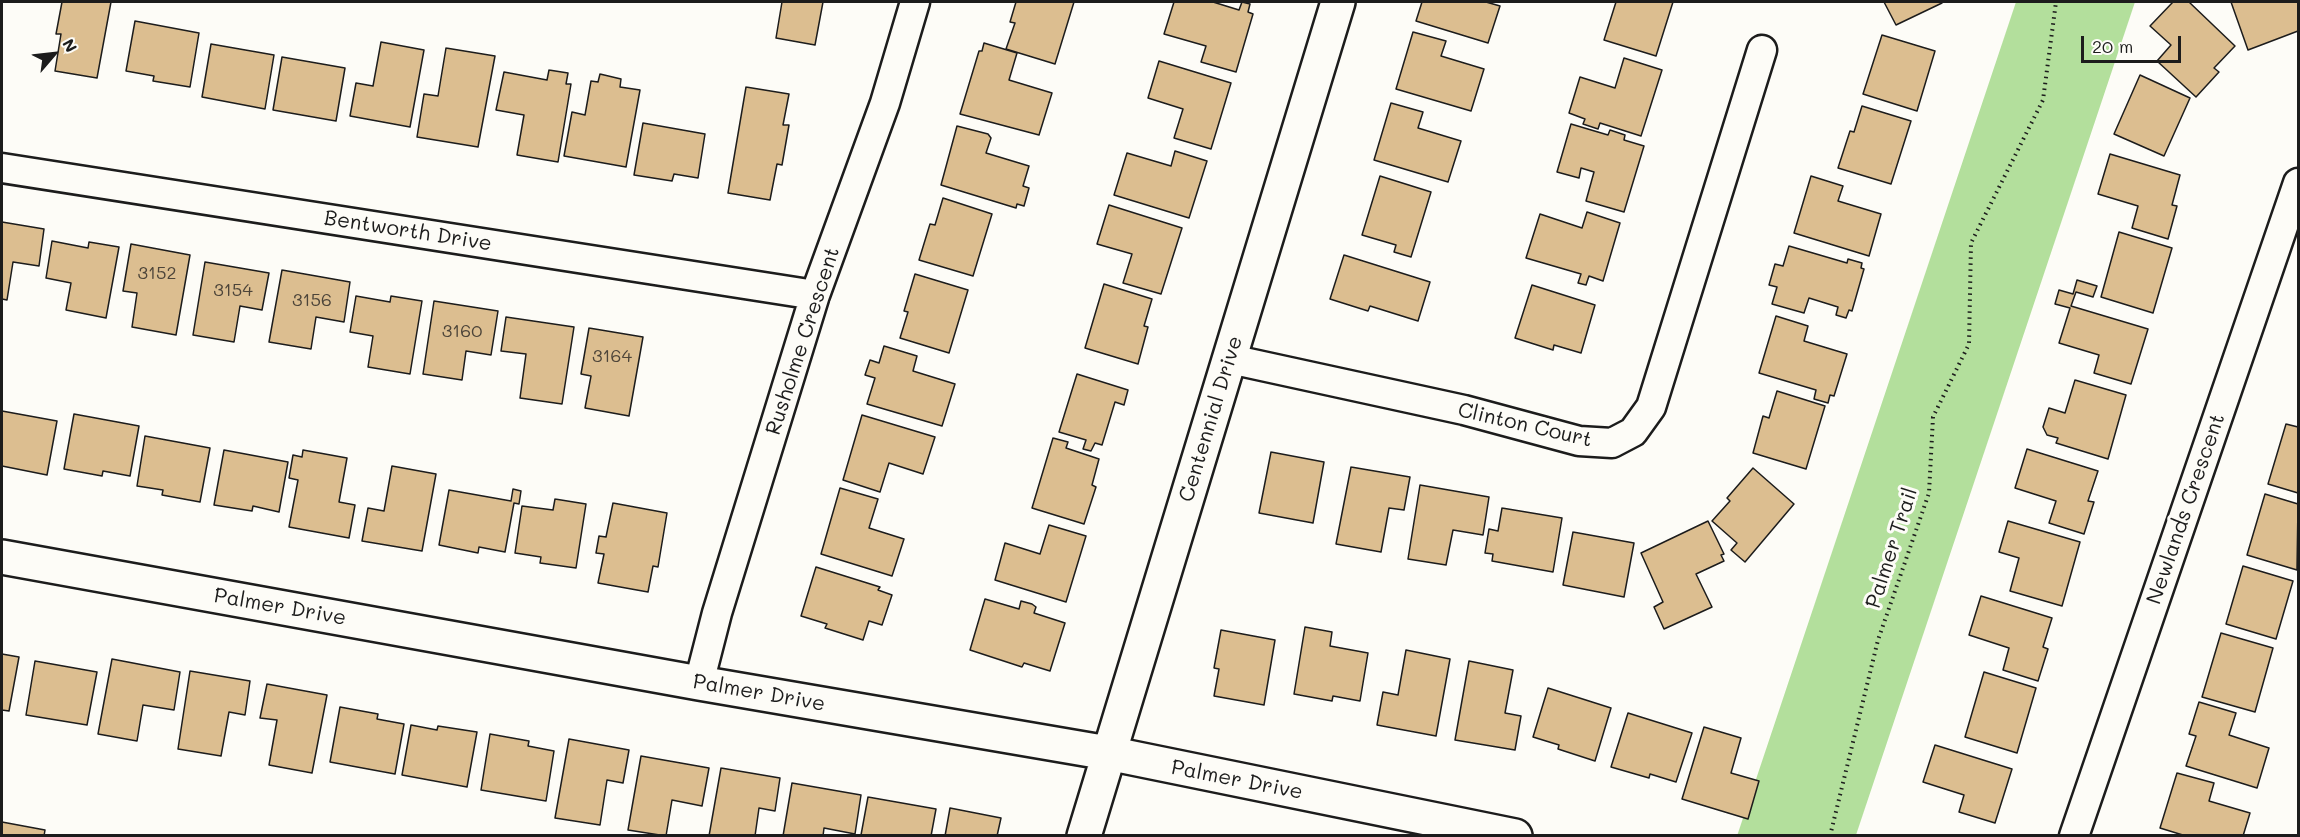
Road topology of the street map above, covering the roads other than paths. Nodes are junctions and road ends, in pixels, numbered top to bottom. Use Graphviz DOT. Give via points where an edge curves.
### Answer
graph roads {
  1 [pos="915,2"];
  2 [pos="1338,2"];
  3 [pos="1762,50"];
  4 [pos="2,168"];
  5 [pos="2298,183"];
  6 [pos="815,295"];
  7 [pos="1230,359"];
  8 [pos="2,557"];
  9 [pos="699,683"];
  10 [pos="1108,753"];
  11 [pos="1084,836"];
  12 [pos="1515,836"];
  13 [pos="2074,836"];
  1 -- 6 [label="street, Rusholme Crescent" via="885,103"];
  2 -- 7 [label="street, Centennial Drive"];
  3 -- 7 [label="street, Clinton Court" via="1651,406 1633,432 1612,443 1579,441 1464,410"];
  4 -- 6 [label="street, Bentworth Drive"];
  5 -- 13 [label="street, Newlands Crescent"];
  6 -- 9 [label="street, Rusholme Crescent"];
  7 -- 10 [label="street, Centennial Drive"];
  8 -- 9 [label="street, Palmer Drive"];
  9 -- 10 [label="street, Palmer Drive"];
  10 -- 11 [label="street, Centennial Drive"];
  10 -- 12 [label="street, Palmer Drive"];
}
